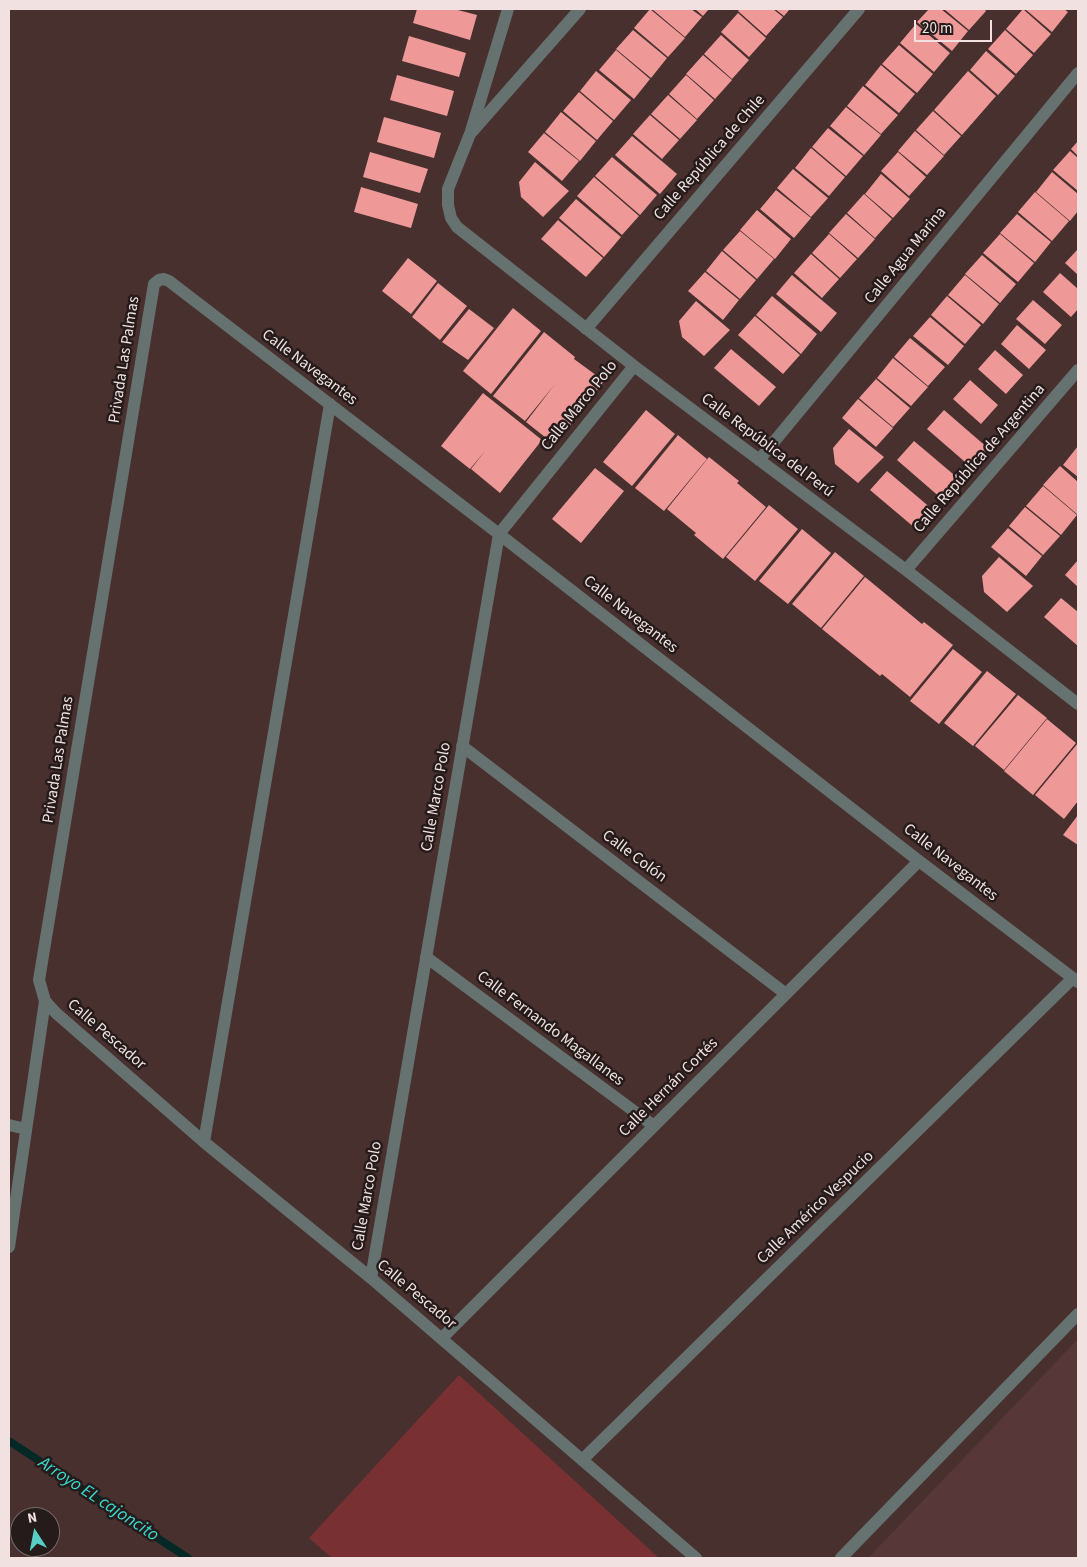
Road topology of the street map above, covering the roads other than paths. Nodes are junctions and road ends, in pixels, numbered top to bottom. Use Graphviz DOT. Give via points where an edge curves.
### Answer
graph roads {
  1 [pos="508,9"];
  2 [pos="580,9"];
  3 [pos="859,9"];
  4 [pos="1078,73"];
  5 [pos="470,134"];
  6 [pos="159,280"];
  7 [pos="586,328"];
  8 [pos="634,366"];
  9 [pos="1078,370"];
  10 [pos="330,404"];
  11 [pos="759,460"];
  12 [pos="499,534"];
  13 [pos="906,570"];
  14 [pos="1078,704"];
  15 [pos="462,746"];
  16 [pos="919,861"];
  17 [pos="426,957"];
  18 [pos="1076,980"];
  19 [pos="786,994"];
  20 [pos="45,1001"];
  21 [pos="9,1125"];
  22 [pos="654,1126"];
  23 [pos="26,1129"];
  24 [pos="204,1142"];
  25 [pos="9,1247"];
  26 [pos="371,1278"];
  27 [pos="1078,1314"];
  28 [pos="442,1338"];
  29 [pos="582,1460"];
  30 [pos="696,1558"];
  31 [pos="841,1558"];
  1 -- 5 [label="street"];
  2 -- 5 [label="street"];
  3 -- 7 [label="street, Calle República de Chile"];
  4 -- 11 [label="street, Calle Agua Marina"];
  5 -- 7 [label="street, Calle República del Perú" via="448,189 451,218"];
  6 -- 10 [label="street, Calle Navegantes" via="169,281"];
  6 -- 20 [label="street, Privada Las Palmas" via="154,284 39,980"];
  7 -- 8 [label="street, Calle República del Perú"];
  8 -- 11 [label="street, Calle República del Perú"];
  8 -- 12 [label="street, Calle Marco Polo"];
  9 -- 13 [label="street, Calle República de Argentina"];
  10 -- 12 [label="street, Calle Navegantes"];
  10 -- 24 [label="street"];
  11 -- 13 [label="street, Calle República del Perú"];
  12 -- 15 [label="street, Calle Marco Polo"];
  12 -- 16 [label="street, Calle Navegantes"];
  13 -- 14 [label="street, Calle República del Perú"];
  15 -- 17 [label="street, Calle Marco Polo"];
  15 -- 19 [label="street, Calle Colón"];
  16 -- 18 [label="street, Calle Navegantes"];
  16 -- 19 [label="street, Calle Hernán Cortés"];
  17 -- 22 [label="street, Calle Fernando Magallanes"];
  17 -- 26 [label="street, Calle Marco Polo"];
  18 -- 29 [label="street, Calle Américo Vespucio"];
  19 -- 22 [label="street, Calle Hernán Cortés"];
  20 -- 23 [label="street, Privada Las Palmas"];
  20 -- 24 [label="street, Calle Pescador"];
  21 -- 23 [label="street"];
  22 -- 28 [label="street, Calle Hernán Cortés"];
  23 -- 25 [label="street, Privada Las Palmas"];
  24 -- 26 [label="street, Calle Pescador"];
  26 -- 28 [label="street, Calle Pescador"];
  27 -- 31 [label="street"];
  28 -- 29 [label="street, Calle Pescador"];
  29 -- 30 [label="street, Calle Pescador"];
}
